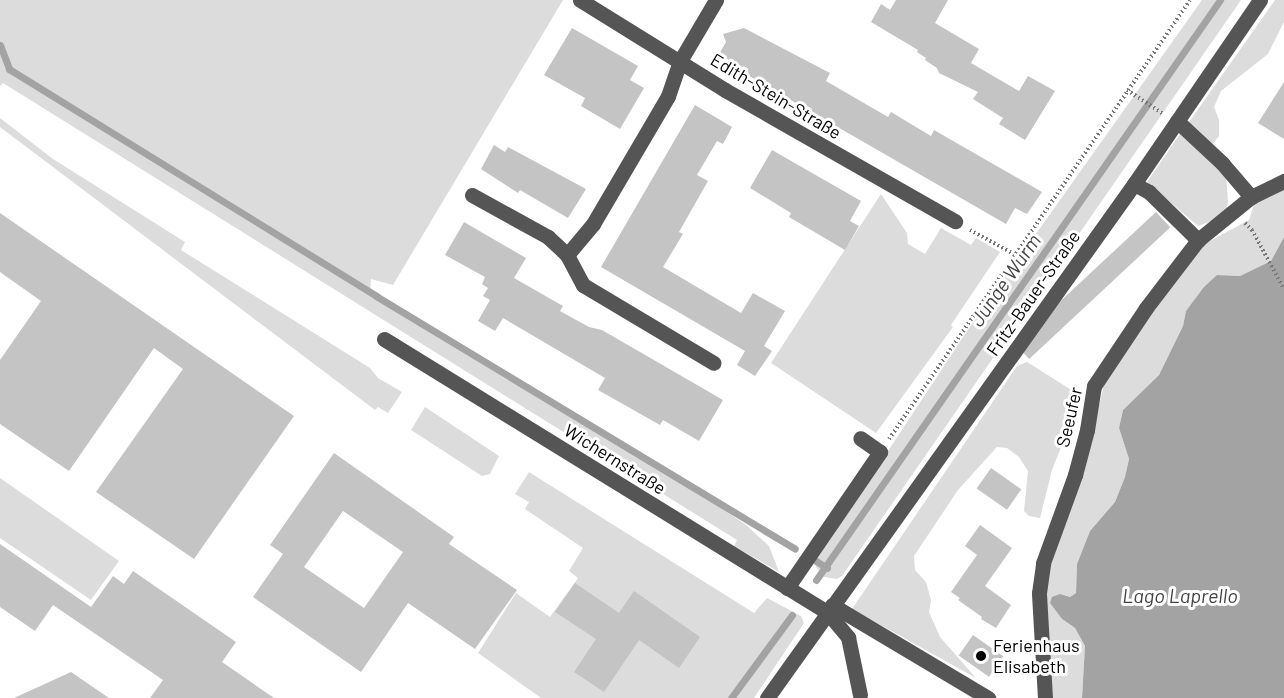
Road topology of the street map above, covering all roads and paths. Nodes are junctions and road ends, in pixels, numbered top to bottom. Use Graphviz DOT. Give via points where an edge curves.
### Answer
graph roads {
  1 [pos="580,0"];
  2 [pos="716,0"];
  3 [pos="1190,0"];
  4 [pos="1260,0"];
  5 [pos="680,61"];
  6 [pos="1127,90"];
  7 [pos="1160,112"];
  8 [pos="1177,121"];
  9 [pos="1284,181"];
  10 [pos="1134,184"];
  11 [pos="472,195"];
  12 [pos="1251,196"];
  13 [pos="955,221"];
  14 [pos="1252,230"];
  15 [pos="1198,240"];
  16 [pos="1014,254"];
  17 [pos="567,255"];
  18 [pos="1284,289"];
  19 [pos="384,339"];
  20 [pos="714,363"];
  21 [pos="860,438"];
  22 [pos="880,452"];
  23 [pos="787,588"];
  24 [pos="829,609"];
  25 [pos="861,697"];
  26 [pos="767,698"];
  27 [pos="988,698"];
  28 [pos="1045,698"];
  1 -- 5 [label="street, Edith-Stein-Straße"];
  2 -- 5 [label="street"];
  3 -- 6 [label="path"];
  4 -- 8 [label="street, Fritz-Bauer-Straße"];
  5 -- 13 [label="street, Edith-Stein-Straße"];
  5 -- 17 [label="street" via="668,96 599,214"];
  6 -- 7 [label="path"];
  6 -- 16 [label="path"];
  8 -- 10 [label="street, Fritz-Bauer-Straße"];
  8 -- 12 [label="street"];
  9 -- 12 [label="street, Seeufer"];
  10 -- 15 [label="street" via="1149,192"];
  10 -- 24 [label="street, Fritz-Bauer-Straße"];
  11 -- 17 [label="street" via="548,237"];
  12 -- 15 [label="street, Seeufer"];
  13 -- 16 [label="path"];
  14 -- 18 [label="path"];
  15 -- 28 [label="street, Seeufer" via="1094,386 1075,475 1043,562 1039,593"];
  16 -- 22 [label="path"];
  17 -- 20 [label="street" via="583,285"];
  19 -- 23 [label="street, Wichernstraße"];
  21 -- 22 [label="street"];
  22 -- 23 [label="street"];
  23 -- 24 [label="street, Wichernstraße"];
  24 -- 25 [label="street" via="848,637"];
  24 -- 26 [label="street, Fritz-Bauer-Straße"];
  24 -- 27 [label="street"];
}
